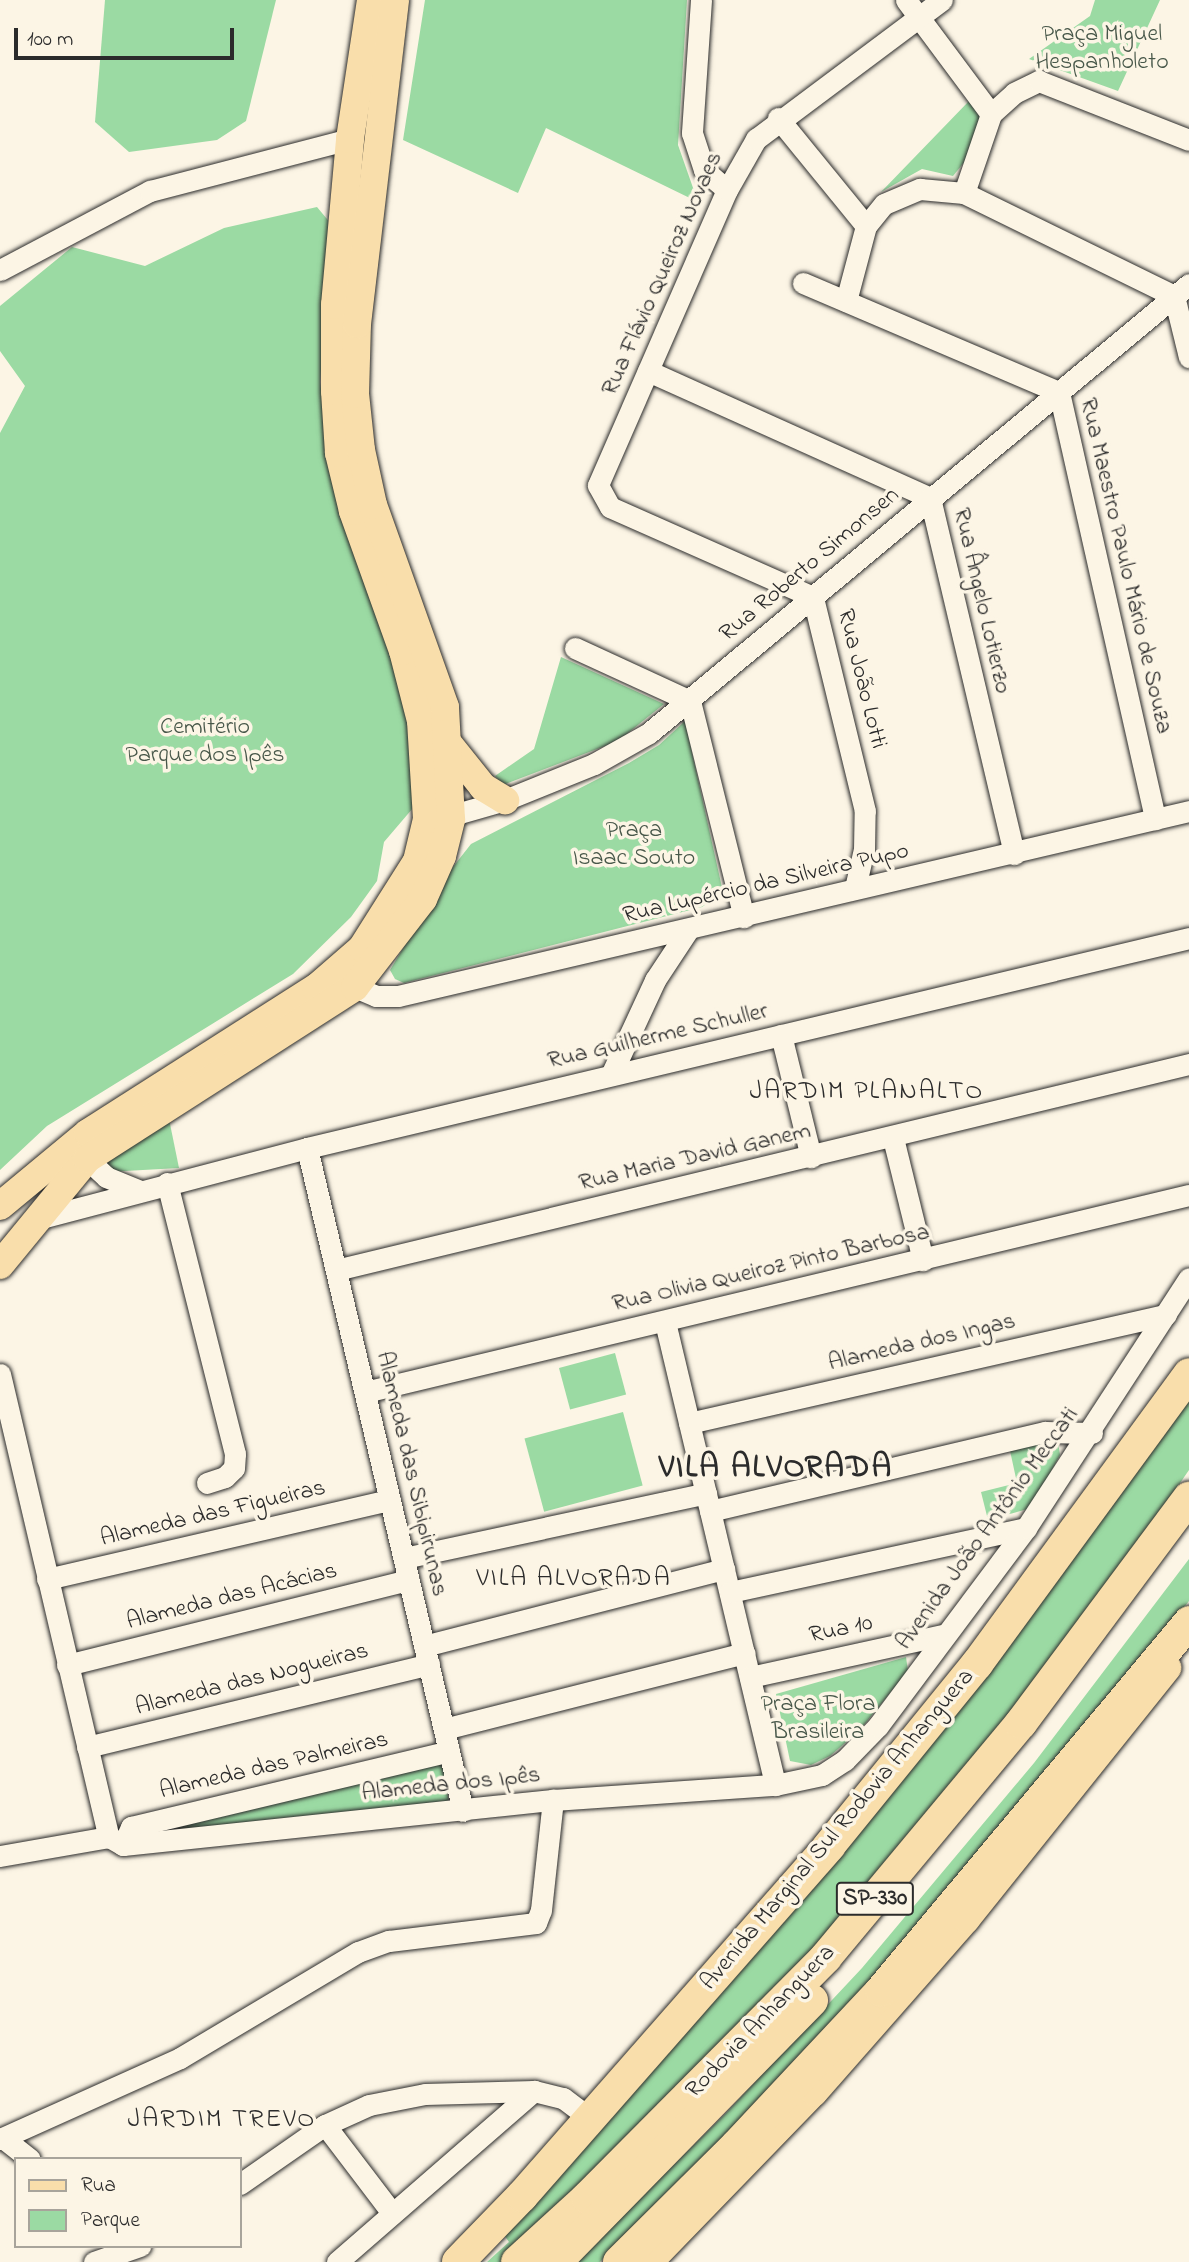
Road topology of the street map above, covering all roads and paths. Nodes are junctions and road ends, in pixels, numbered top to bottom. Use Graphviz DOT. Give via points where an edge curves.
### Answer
graph roads {
  1 [pos="372,0"];
  2 [pos="395,0"];
  3 [pos="701,0"];
  4 [pos="906,0"];
  5 [pos="942,0"];
  6 [pos="919,18"];
  7 [pos="991,114"];
  8 [pos="778,118"];
  9 [pos="350,139"];
  10 [pos="1189,140"];
  11 [pos="375,162"];
  12 [pos="727,190"];
  13 [pos="964,193"];
  14 [pos="866,226"];
  15 [pos="1,271"];
  16 [pos="803,283"];
  17 [pos="1181,290"];
  18 [pos="846,301"];
  19 [pos="1189,357"];
  20 [pos="648,371"];
  21 [pos="1059,391"];
  22 [pos="599,492"];
  23 [pos="930,498"];
  24 [pos="813,597"];
  25 [pos="575,648"];
  26 [pos="690,701"];
  27 [pos="447,742"];
  28 [pos="505,800"];
  29 [pos="1189,811"];
  30 [pos="439,819"];
  31 [pos="1155,819"];
  32 [pos="1014,854"];
  33 [pos="855,888"];
  34 [pos="744,917"];
  35 [pos="688,930"];
  36 [pos="1189,938"];
  37 [pos="366,943"];
  38 [pos="625,944"];
  39 [pos="655,979"];
  40 [pos="355,987"];
  41 [pos="781,1035"];
  42 [pos="1189,1064"];
  43 [pos="611,1075"];
  44 [pos="893,1138"];
  45 [pos="307,1149"];
  46 [pos="811,1157"];
  47 [pos="87,1159"];
  48 [pos="167,1183"];
  49 [pos="139,1190"];
  50 [pos="1189,1195"];
  51 [pos="2,1201"];
  52 [pos="35,1219"];
  53 [pos="923,1260"];
  54 [pos="2,1262"];
  55 [pos="336,1270"];
  56 [pos="1189,1278"];
  57 [pos="1166,1315"];
  58 [pos="665,1322"];
  59 [pos="0,1374"];
  60 [pos="1189,1374"];
  61 [pos="365,1392"];
  62 [pos="689,1423"];
  63 [pos="1092,1433"];
  64 [pos="207,1483"];
  65 [pos="1189,1497"];
  66 [pos="390,1500"];
  67 [pos="708,1502"];
  68 [pos="1026,1528"];
  69 [pos="1189,1535"];
  70 [pos="404,1558"];
  71 [pos="724,1569"];
  72 [pos="47,1578"];
  73 [pos="409,1580"];
  74 [pos="730,1592"];
  75 [pos="1189,1622"];
  76 [pos="1189,1634"];
  77 [pos="942,1635"];
  78 [pos="745,1653"];
  79 [pos="426,1655"];
  80 [pos="67,1665"];
  81 [pos="750,1677"];
  82 [pos="444,1729"];
  83 [pos="87,1747"];
  84 [pos="449,1751"];
  85 [pos="801,1782"];
  86 [pos="775,1785"];
  87 [pos="553,1800"];
  88 [pos="463,1811"];
  89 [pos="116,1841"];
  90 [pos="0,1856"];
  91 [pos="534,2091"];
  92 [pos="591,2119"];
  93 [pos="325,2125"];
  94 [pos="2,2138"];
  95 [pos="27,2157"];
  96 [pos="242,2183"];
  97 [pos="392,2213"];
  98 [pos="134,2248"];
  99 [pos="94,2262"];
  100 [pos="337,2262"];
  101 [pos="458,2262"];
  102 [pos="517,2262"];
  103 [pos="556,2262"];
  104 [pos="619,2262"];
  105 [pos="649,2262"];
  1 -- 9 [label="main road"];
  2 -- 11 [label="main road"];
  3 -- 12 [label="street" via="692,132 704,170"];
  4 -- 6 [label="street"];
  5 -- 6 [label="street, Rua Flávio Queiroz Novaes"];
  6 -- 7 [label="street"];
  6 -- 8 [label="street, Rua Flávio Queiroz Novaes"];
  7 -- 10 [label="street" via="1014,93 1039,81"];
  7 -- 13 [label="street"];
  8 -- 12 [label="street, Rua Flávio Queiroz Novaes" via="756,139"];
  8 -- 14 [label="street"];
  9 -- 11 [label="main road" via="367,139"];
  9 -- 15 [label="street" via="150,191"];
  9 -- 30 [label="main road" via="335,304 339,453 353,511 402,650"];
  11 -- 27 [label="main road" via="357,324 355,394 360,450 373,505 432,660 445,707"];
  12 -- 20 [label="street, Rua Flávio Queiroz Novaes"];
  13 -- 14 [label="street" via="935,188 905,193 884,204"];
  13 -- 17 [label="street"];
  14 -- 18 [label="street"];
  16 -- 18 [label="street, Rua Maestro Paulo Mário de Souza"];
  17 -- 19 [label="street"];
  17 -- 21 [label="street, Rua Roberto Simonsen"];
  18 -- 21 [label="street, Rua Maestro Paulo Mário de Souza"];
  20 -- 22 [label="street, Rua Flávio Queiroz Novaes" via="603,466"];
  20 -- 23 [label="street, Rua Ângelo Lotierzo"];
  21 -- 23 [label="street, Rua Roberto Simonsen"];
  21 -- 31 [label="street, Rua Maestro Paulo Mário de Souza"];
  22 -- 24 [label="street, Rua João Lotti" via="610,507"];
  23 -- 24 [label="street, Rua Roberto Simonsen"];
  23 -- 32 [label="street, Rua Ângelo Lotierzo"];
  24 -- 26 [label="street, Rua Roberto Simonsen"];
  24 -- 33 [label="street, Rua João Lotti" via="865,811 864,850"];
  25 -- 26 [label="street"];
  26 -- 28 [label="street, Rua Roberto Simonsen" via="649,733 594,764"];
  26 -- 34 [label="street"];
  27 -- 28 [label="main road" via="483,787"];
  27 -- 30 [label="main road"];
  28 -- 30 [label="street, Rua Roberto Simonsen"];
  29 -- 31 [label="street, Rua Lupércio da Silveira Pupo"];
  30 -- 37 [label="main road"];
  30 -- 40 [label="main road" via="440,863 423,899"];
  31 -- 32 [label="street, Rua Lupércio da Silveira Pupo"];
  32 -- 33 [label="street, Rua Lupércio da Silveira Pupo"];
  33 -- 34 [label="street, Rua Lupércio da Silveira Pupo"];
  34 -- 35 [label="street, Rua Lupércio da Silveira Pupo"];
  35 -- 38 [label="street, Rua Lupércio da Silveira Pupo"];
  35 -- 39 [label="street"];
  36 -- 41 [label="street, Rua Guilherme Schuller"];
  37 -- 40 [label="main road" via="355,964"];
  37 -- 51 [label="main road" via="316,988 88,1133"];
  38 -- 39 [label="street" via="649,955"];
  38 -- 40 [label="street, Rua Lupércio da Silveira Pupo" via="398,996 376,996"];
  39 -- 43 [label="street"];
  40 -- 47 [label="main road"];
  41 -- 43 [label="street, Rua Guilherme Schuller"];
  41 -- 46 [label="street"];
  42 -- 44 [label="street, Rua Maria David Ganem"];
  43 -- 45 [label="street, Rua Guilherme Schuller"];
  44 -- 46 [label="street, Rua Maria David Ganem"];
  44 -- 53 [label="street"];
  45 -- 48 [label="street, Rua Guilherme Schuller"];
  45 -- 55 [label="street, Alameda das Sibipirunas"];
  46 -- 55 [label="street, Rua Maria David Ganem"];
  47 -- 49 [label="street" via="106,1177"];
  47 -- 52 [label="main road"];
  48 -- 49 [label="street, Rua Guilherme Schuller"];
  48 -- 64 [label="street" via="235,1454 234,1468 225,1478"];
  49 -- 52 [label="street, Rua Guilherme Schuller"];
  50 -- 53 [label="street, Rua Olivia Queiroz Pinto Barbosa"];
  51 -- 54 [label="main road" via="16,1209"];
  52 -- 54 [label="main road"];
  53 -- 58 [label="street, Rua Olivia Queiroz Pinto Barbosa"];
  55 -- 61 [label="street, Alameda das Sibipirunas"];
  56 -- 57 [label="street, Avenida João Antônio Meccati"];
  57 -- 62 [label="street, Alameda dos Ingas"];
  57 -- 63 [label="street, Avenida João Antônio Meccati"];
  58 -- 61 [label="street, Rua Olivia Queiroz Pinto Barbosa"];
  58 -- 62 [label="street"];
  59 -- 72 [label="street"];
  60 -- 92 [label="highway, Avenida Marginal Sul Rodovia Anhanguera" via="977,1664 829,1846"];
  61 -- 66 [label="street, Alameda das Sibipirunas"];
  62 -- 67 [label="street"];
  63 -- 67 [label="street" via="1045,1432"];
  63 -- 68 [label="street, Avenida João Antônio Meccati"];
  65 -- 102 [label="highway, Rodovia Anhanguera / SP-330" via="1021,1723 826,1957 587,2198"];
  66 -- 70 [label="street, Alameda das Sibipirunas"];
  66 -- 72 [label="street, Alameda das Figueiras"];
  67 -- 70 [label="street"];
  67 -- 71 [label="street"];
  68 -- 74 [label="street"];
  68 -- 77 [label="street, Avenida João Antônio Meccati"];
  69 -- 103 [label="highway, Rodovia Anhanguera / SP-330" via="1001,1781 856,1952 721,2097"];
  70 -- 73 [label="street, Alameda das Sibipirunas"];
  71 -- 74 [label="street"];
  71 -- 79 [label="street, Alameda das Nogueiras"];
  72 -- 80 [label="street"];
  73 -- 79 [label="street, Alameda das Sibipirunas"];
  73 -- 80 [label="street, Alameda das Acácias"];
  74 -- 78 [label="street"];
  75 -- 104 [label="highway" via="881,1991 746,2137"];
  76 -- 105 [label="main road" via="1142,1704 967,1919 814,2092"];
  77 -- 81 [label="street, Rua 10"];
  77 -- 85 [label="street, Avenida João Antônio Meccati" via="878,1726 854,1752 822,1775"];
  78 -- 81 [label="street"];
  78 -- 82 [label="street"];
  79 -- 82 [label="street, Alameda das Sibipirunas"];
  79 -- 83 [label="street, Alameda das Nogueiras"];
  80 -- 83 [label="street"];
  81 -- 86 [label="street"];
  82 -- 84 [label="street, Alameda das Sibipirunas"];
  83 -- 89 [label="street"];
  84 -- 88 [label="street, Alameda das Sibipirunas"];
  84 -- 89 [label="street, Alameda das Palmeiras" via="131,1827"];
  85 -- 86 [label="street, Alameda dos Ipês"];
  86 -- 87 [label="street, Alameda dos Ipês"];
  87 -- 88 [label="street, Alameda dos Ipês"];
  87 -- 94 [label="street" via="536,1923 389,1941 358,1952 180,2058"];
  88 -- 89 [label="street, Alameda dos Ipês"];
  89 -- 90 [label="street, Alameda dos Ipês"];
  91 -- 92 [label="street" via="563,2098"];
  91 -- 93 [label="street" via="425,2094 369,2105"];
  91 -- 97 [label="street"];
  92 -- 101 [label="highway, Avenida Marginal Sul Rodovia Anhanguera"];
  93 -- 96 [label="street"];
  93 -- 97 [label="street"];
  94 -- 95 [label="street"];
  97 -- 100 [label="street"];
  98 -- 99 [label="street"];
}
